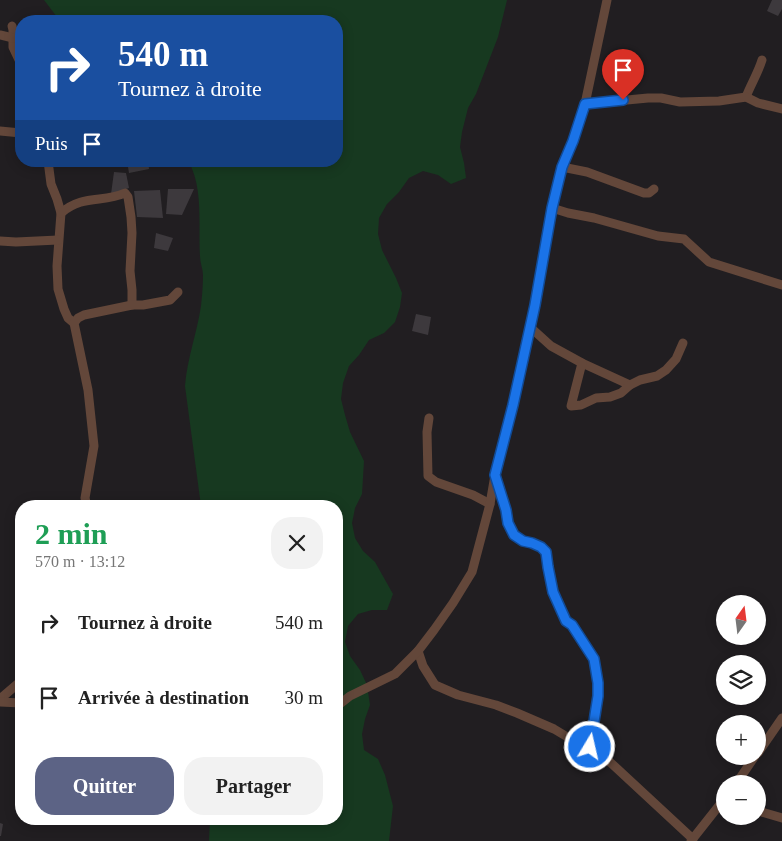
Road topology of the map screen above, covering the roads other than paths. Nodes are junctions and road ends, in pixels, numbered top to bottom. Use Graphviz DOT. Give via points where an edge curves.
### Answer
graph roads {
  1 [pos="607,0"];
  2 [pos="12,26"];
  3 [pos="0,35"];
  4 [pos="13,38"];
  5 [pos="15,51"];
  6 [pos="762,60"];
  7 [pos="746,97"];
  8 [pos="585,104"];
  9 [pos="782,109"];
  10 [pos="0,131"];
  11 [pos="15,132"];
  12 [pos="49,167"];
  13 [pos="562,167"];
  14 [pos="654,190"];
  15 [pos="552,208"];
  16 [pos="61,213"];
  17 [pos="58,240"];
  18 [pos="0,241"];
  19 [pos="782,285"];
  20 [pos="178,292"];
  21 [pos="132,305"];
  22 [pos="74,323"];
  23 [pos="530,328"];
  24 [pos="684,342"];
  25 [pos="582,363"];
  26 [pos="630,385"];
  27 [pos="429,418"];
  28 [pos="495,475"];
  29 [pos="86,500"];
  30 [pos="490,504"];
  31 [pos="418,651"];
  32 [pos="15,687"];
  33 [pos="0,701"];
  34 [pos="15,702"];
  35 [pos="343,702"];
  36 [pos="782,718"];
  37 [pos="766,741"];
  38 [pos="590,747"];
  39 [pos="716,809"];
  40 [pos="766,813"];
  41 [pos="782,818"];
  42 [pos="692,840"];
  1 -- 8 [label="street"];
  2 -- 4 [label="street"];
  3 -- 4 [label="street"];
  4 -- 5 [label="street"];
  6 -- 7 [label="street"];
  7 -- 8 [label="street" via="680,102 648,98"];
  7 -- 9 [label="street"];
  8 -- 13 [label="street"];
  10 -- 11 [label="street"];
  12 -- 16 [label="street"];
  13 -- 14 [label="street" via="588,172 644,193"];
  13 -- 15 [label="street"];
  15 -- 19 [label="street" via="658,236 684,239 709,262"];
  15 -- 23 [label="street"];
  16 -- 17 [label="street"];
  16 -- 21 [label="street" via="76,203 125,193 131,217"];
  17 -- 18 [label="street"];
  17 -- 22 [label="street" via="58,289 68,318"];
  20 -- 21 [label="street" via="170,300"];
  21 -- 22 [label="street" via="84,315"];
  22 -- 29 [label="street" via="88,390 94,446"];
  23 -- 25 [label="street" via="551,346"];
  23 -- 28 [label="street"];
  24 -- 26 [label="street" via="666,370"];
  25 -- 26 [label="street"];
  25 -- 26 [label="street" via="571,406 610,397"];
  27 -- 30 [label="street" via="428,476"];
  28 -- 30 [label="street"];
  28 -- 38 [label="street" via="514,535 546,552 553,592 566,621 594,659 598,696"];
  30 -- 31 [label="street" via="472,572"];
  31 -- 35 [label="street" via="395,674"];
  31 -- 38 [label="street" via="422,666 435,686 517,713"];
  32 -- 33 [label="street"];
  33 -- 34 [label="street"];
  36 -- 37 [label="street"];
  38 -- 42 [label="street"];
  39 -- 42 [label="street"];
  40 -- 41 [label="street"];
}
